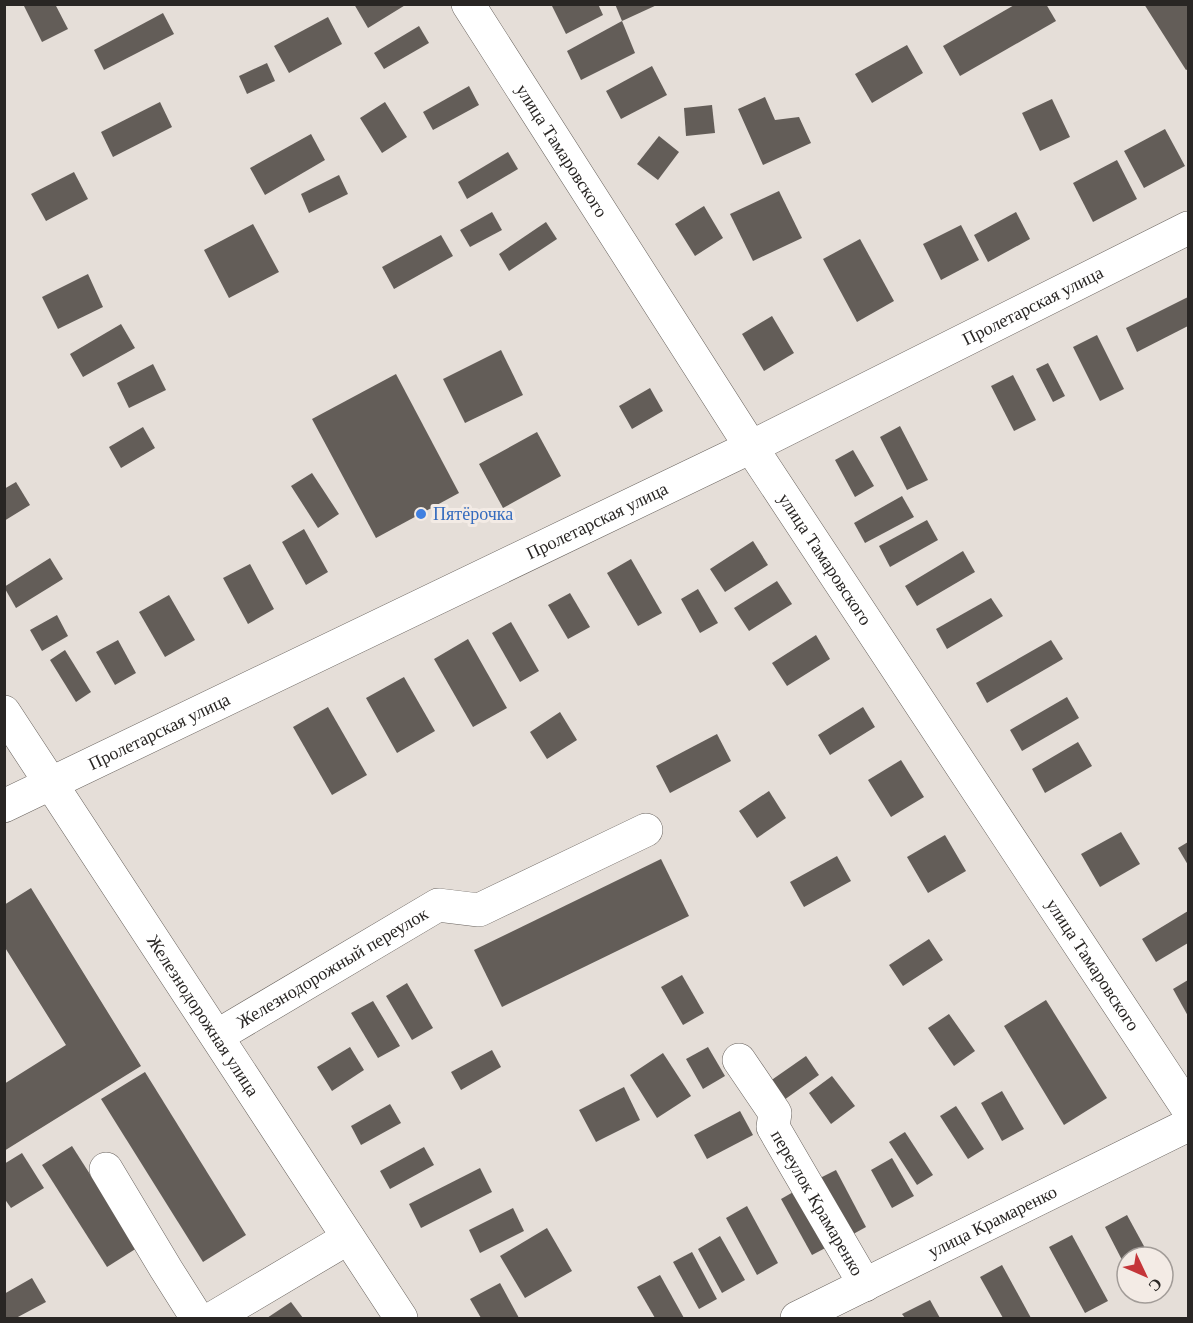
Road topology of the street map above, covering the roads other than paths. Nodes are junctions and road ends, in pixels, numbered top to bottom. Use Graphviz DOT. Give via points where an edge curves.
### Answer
graph roads {
  1 [pos="468,4"];
  2 [pos="1185,239"];
  3 [pos="751,447"];
  4 [pos="4,712"];
  5 [pos="51,783"];
  6 [pos="4,806"];
  7 [pos="646,830"];
  8 [pos="217,1036"];
  9 [pos="738,1060"];
  10 [pos="1188,1109"];
  11 [pos="1188,1125"];
  12 [pos="106,1169"];
  13 [pos="348,1238"];
  14 [pos="865,1285"];
  15 [pos="197,1318"];
  16 [pos="213,1318"];
  17 [pos="401,1318"];
  18 [pos="797,1318"];
  1 -- 3 [label="street, улица Тамаровского"];
  2 -- 3 [label="street, Пролетарская улица"];
  3 -- 5 [label="street, Пролетарская улица"];
  3 -- 10 [label="street, улица Тамаровского"];
  4 -- 5 [label="street, Железнодорожная улица"];
  5 -- 6 [label="street, Пролетарская улица"];
  5 -- 8 [label="street, Железнодорожная улица"];
  7 -- 8 [label="street, Железнодорожный переулок" via="479,910 438,905"];
  8 -- 13 [label="street, Железнодорожная улица"];
  9 -- 14 [label="street, переулок Крамаренко" via="775,1113 773,1127"];
  11 -- 14 [label="street, улица Крамаренко"];
  12 -- 15 [label="street"];
  13 -- 16 [label="street"];
  13 -- 17 [label="street, Железнодорожная улица"];
  14 -- 18 [label="street, улица Крамаренко"];
}
